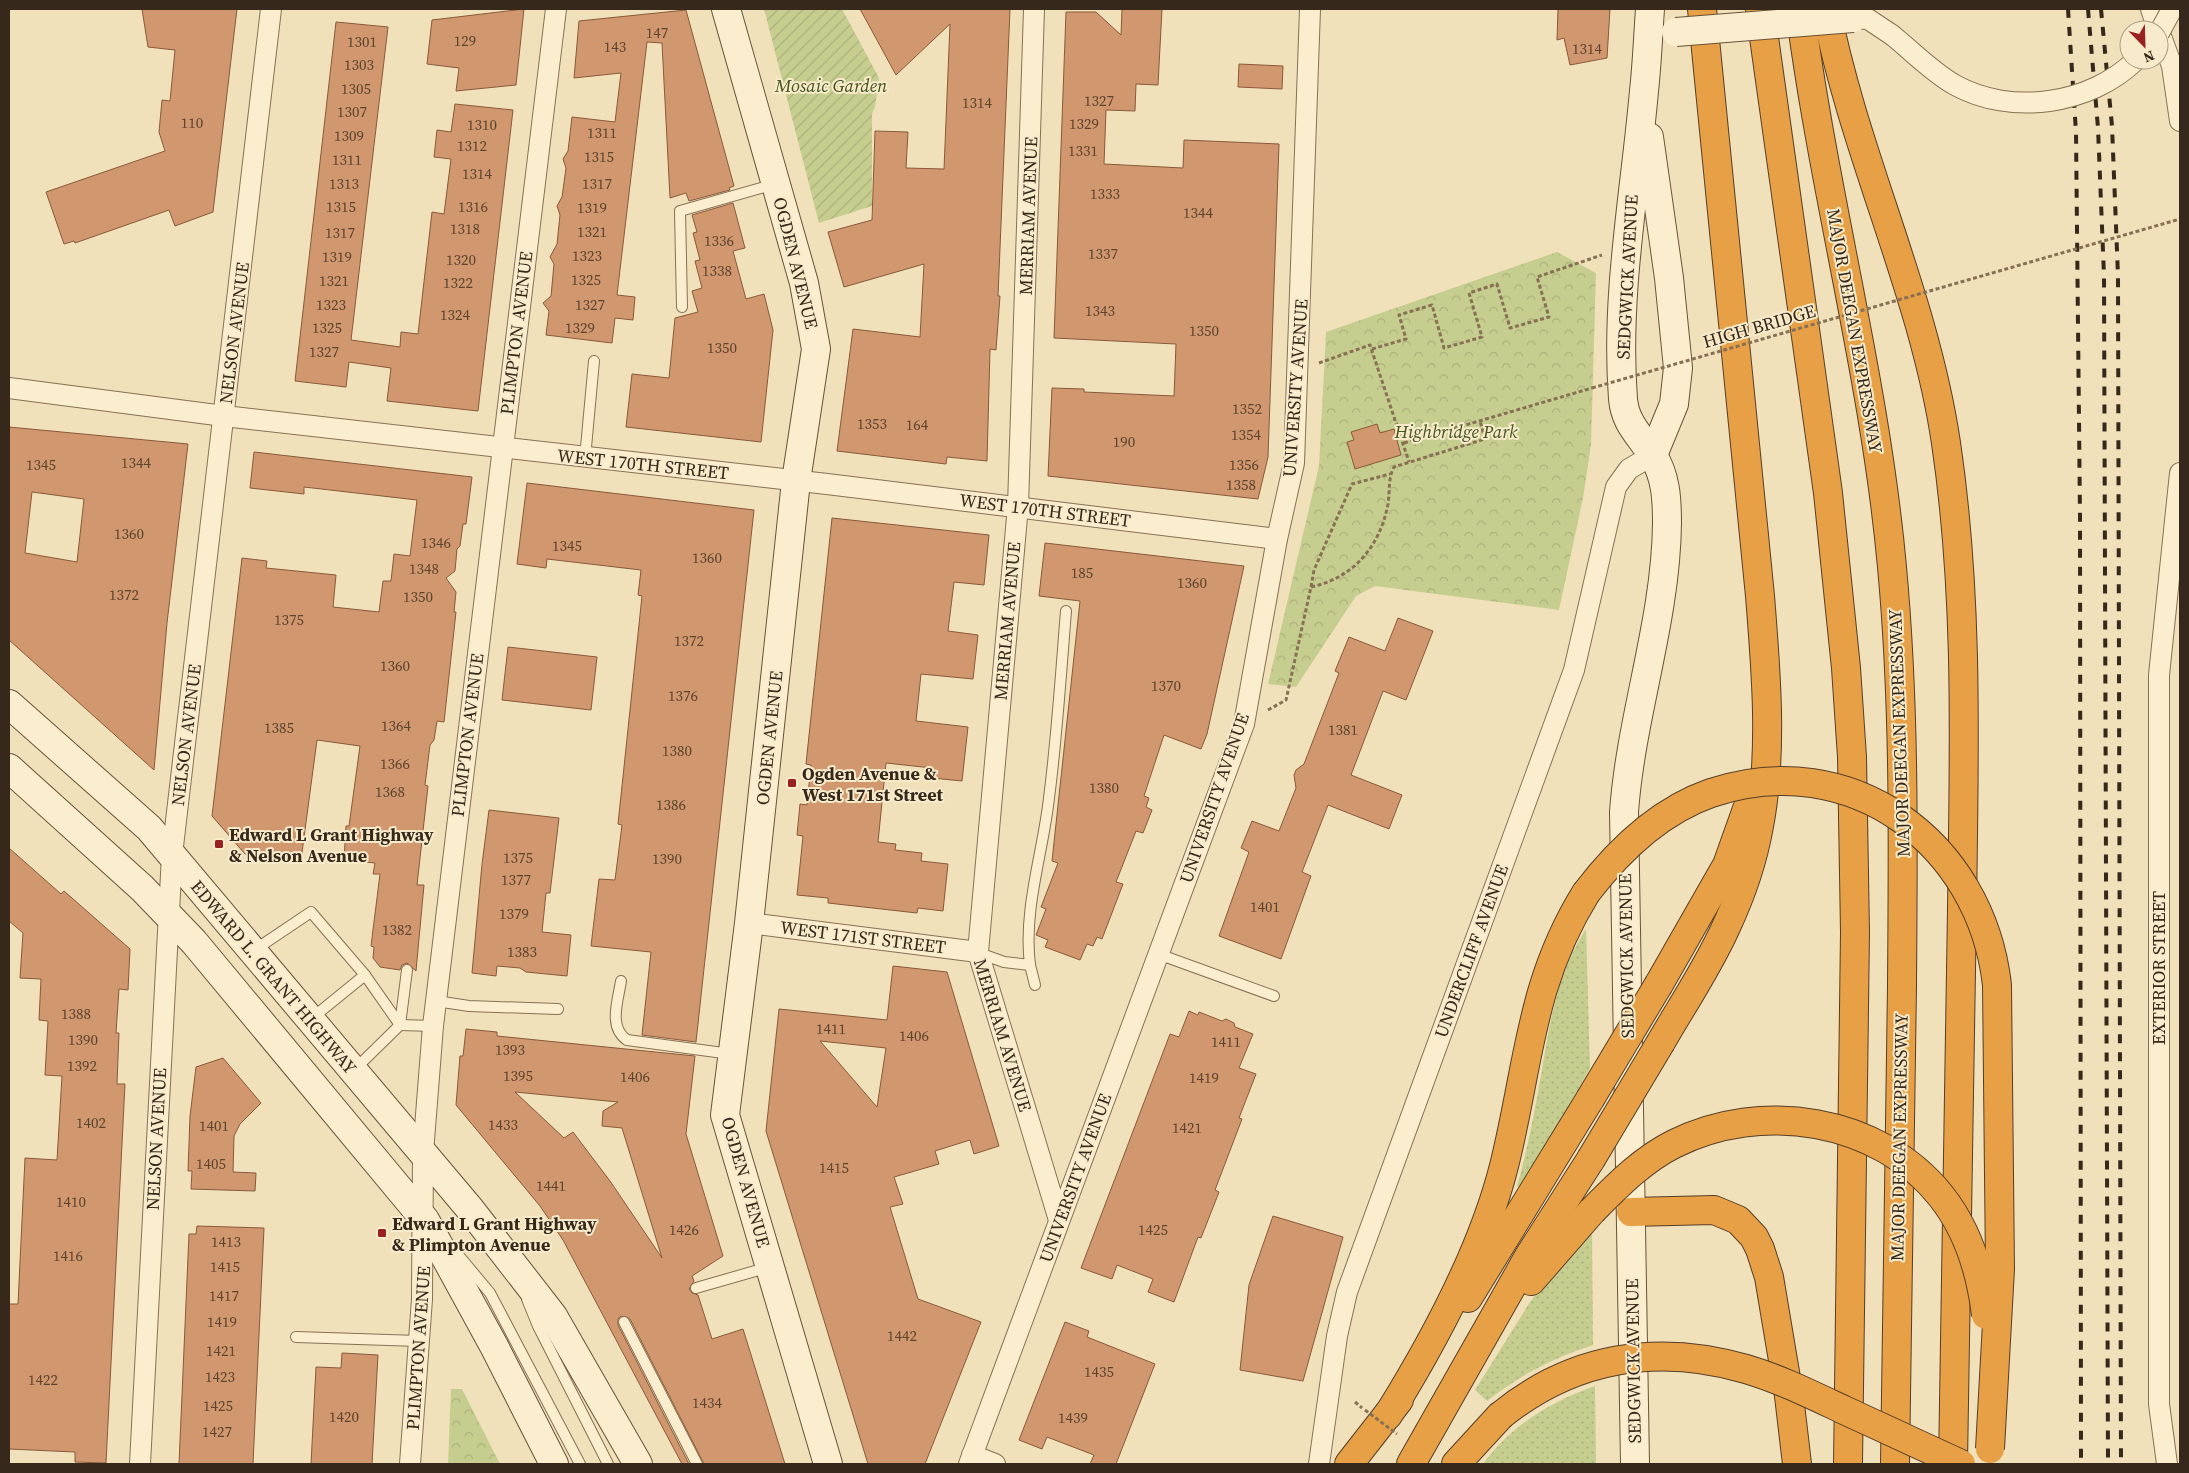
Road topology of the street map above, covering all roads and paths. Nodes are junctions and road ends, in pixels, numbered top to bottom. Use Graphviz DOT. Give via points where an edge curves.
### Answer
graph roads {
  1 [pos="271,9"];
  2 [pos="556,9"];
  3 [pos="726,9"];
  4 [pos="1034,9"];
  5 [pos="1310,9"];
  6 [pos="1702,9"];
  7 [pos="1760,9"];
  8 [pos="1800,9"];
  9 [pos="1826,9"];
  10 [pos="2172,9"];
  11 [pos="1852,13"];
  12 [pos="2166,20"];
  13 [pos="1649,22"];
  14 [pos="2169,58"];
  15 [pos="2123,70"];
  16 [pos="1644,91"];
  17 [pos="2180,121"];
  18 [pos="776,184"];
  19 [pos="2180,219"];
  20 [pos="1602,254"];
  21 [pos="682,307"];
  22 [pos="1372,349"];
  23 [pos="594,361"];
  24 [pos="1299,370"];
  25 [pos="9,388"];
  26 [pos="224,416"];
  27 [pos="1480,421"];
  28 [pos="1404,443"];
  29 [pos="501,448"];
  30 [pos="1653,455"];
  31 [pos="585,458"];
  32 [pos="1409,462"];
  33 [pos="2180,473"];
  34 [pos="1390,474"];
  35 [pos="796,481"];
  36 [pos="1018,506"];
  37 [pos="1277,539"];
  38 [pos="1311,587"];
  39 [pos="1066,611"];
  40 [pos="9,704"];
  41 [pos="1765,705"];
  42 [pos="1244,724"];
  43 [pos="9,768"];
  44 [pos="172,855"];
  45 [pos="168,914"];
  46 [pos="749,922"];
  47 [pos="253,951"];
  48 [pos="978,952"];
  49 [pos="1158,954"];
  50 [pos="1030,964"];
  51 [pos="407,970"];
  52 [pos="365,976"];
  53 [pos="621,981"];
  54 [pos="1035,985"];
  55 [pos="1274,996"];
  56 [pos="436,1001"];
  57 [pos="558,1009"];
  58 [pos="310,1020"];
  59 [pos="400,1025"];
  60 [pos="433,1026"];
  61 [pos="732,1055"];
  62 [pos="353,1071"];
  63 [pos="423,1153"];
  64 [pos="1631,1212"];
  65 [pos="425,1220"];
  66 [pos="1059,1220"];
  67 [pos="770,1267"];
  68 [pos="516,1272"];
  69 [pos="696,1288"];
  70 [pos="624,1322"];
  71 [pos="296,1337"];
  72 [pos="419,1341"];
  73 [pos="1473,1358"];
  74 [pos="1383,1420"];
  75 [pos="1990,1457"];
  76 [pos="970,1459"];
  77 [pos="140,1464"];
  78 [pos="410,1464"];
  79 [pos="554,1464"];
  80 [pos="580,1464"];
  81 [pos="608,1464"];
  82 [pos="638,1464"];
  83 [pos="696,1464"];
  84 [pos="828,1464"];
  85 [pos="996,1464"];
  86 [pos="1319,1464"];
  87 [pos="1349,1464"];
  88 [pos="1411,1464"];
  89 [pos="1456,1464"];
  90 [pos="1635,1464"];
  91 [pos="1797,1464"];
  92 [pos="1848,1464"];
  93 [pos="1895,1464"];
  94 [pos="1952,1464"];
  95 [pos="1961,1464"];
  96 [pos="2167,1464"];
  1 -- 26 [label="street, NELSON AVENUE"];
  2 -- 29 [label="street, PLIMPTON AVENUE"];
  3 -- 18 [label="main road, OGDEN AVENUE"];
  4 -- 36 [label="street, MERRIAM AVENUE"];
  5 -- 24 [label="street, UNIVERSITY AVENUE"];
  6 -- 41 [label="highway" via="1760,596"];
  7 -- 92 [label="highway" via="1828,493 1852,757 1855,932"];
  8 -- 93 [label="highway, MAJOR DEEGAN EXPRESSWAY" via="1814,105 1881,475 1899,650 1904,833"];
  9 -- 94 [label="highway" via="1844,86 1926,343 1946,438 1959,540 1965,689"];
  10 -- 12 [label="street, bridge"];
  11 -- 13 [label="main road, bridge" via="1676,32"];
  11 -- 15 [label="street, bridge" via="1883,27 1956,85 2010,102 2053,101 2072,96 2110,80"];
  13 -- 16 [label="main road, SEDGWICK AVENUE"];
  14 -- 17 [label="street"];
  16 -- 30 [label="main road, SEDGWICK AVENUE" via="1678,368 1674,404"];
  16 -- 30 [label="main road, SEDGWICK AVENUE" via="1630,209 1622,355 1625,410 1635,433"];
  18 -- 21 [label="lane" via="680,211"];
  18 -- 35 [label="main road, OGDEN AVENUE" via="804,283 816,349"];
  19 -- 27 [label="path, HIGH BRIDGE, bridge"];
  20 -- 22 [label="path" via="1537,277 1549,317 1510,328 1497,284 1469,293 1482,336 1444,348 1432,305 1399,315 1406,339"];
  22 -- 24 [label="path" via="1370,345"];
  22 -- 28 [label="path"];
  23 -- 31 [label="lane"];
  24 -- 37 [label="street, UNIVERSITY AVENUE" via="1294,463"];
  25 -- 26 [label="street, WEST 170TH STREET"];
  26 -- 29 [label="street, WEST 170TH STREET"];
  26 -- 44 [label="street, NELSON AVENUE"];
  27 -- 28 [label="path, HIGH BRIDGE"];
  27 -- 32 [label="path" via="1485,440"];
  28 -- 32 [label="path"];
  29 -- 31 [label="street, WEST 170TH STREET"];
  29 -- 56 [label="street, PLIMPTON AVENUE"];
  30 -- 64 [label="main road, SEDGWICK AVENUE" via="1665,486 1667,538 1624,812"];
  30 -- 86 [label="street, UNDERCLIFF AVENUE" via="1629,469 1616,487 1574,670 1347,1292 1339,1325"];
  31 -- 35 [label="street, WEST 170TH STREET"];
  32 -- 34 [label="path" via="1394,466"];
  33 -- 96 [label="street, EXTERIOR STREET" via="2159,675 2157,794 2159,1404"];
  34 -- 38 [label="path" via="1352,484 1314,570"];
  34 -- 38 [label="path" via="1387,511 1370,548 1342,577"];
  35 -- 36 [label="street, WEST 170TH STREET"];
  35 -- 46 [label="main road, OGDEN AVENUE"];
  36 -- 37 [label="street, WEST 170TH STREET"];
  36 -- 48 [label="street, MERRIAM AVENUE"];
  37 -- 42 [label="street, UNIVERSITY AVENUE"];
  38 -- 42 [label="path" via="1286,700"];
  39 -- 50 [label="lane" via="1049,798 1028,946"];
  40 -- 44 [label="main road, EDWARD L. GRANT HIGHWAY" via="149,828"];
  41 -- 73 [label="highway, bridge" via="1763,801 1753,852 1720,940 1591,1159 1529,1256"];
  41 -- 74 [label="highway, bridge" via="1757,765 1740,832 1708,902 1452,1326"];
  42 -- 49 [label="street, UNIVERSITY AVENUE"];
  43 -- 45 [label="main road"];
  44 -- 45 [label="street, NELSON AVENUE"];
  44 -- 47 [label="main road, EDWARD L. GRANT HIGHWAY"];
  45 -- 65 [label="main road" via="201,949"];
  45 -- 77 [label="street, NELSON AVENUE"];
  46 -- 48 [label="street, WEST 171ST STREET"];
  46 -- 61 [label="main road, OGDEN AVENUE"];
  47 -- 52 [label="lane" via="311,912"];
  47 -- 58 [label="main road, EDWARD L. GRANT HIGHWAY"];
  48 -- 50 [label="lane" via="1004,962"];
  48 -- 66 [label="street, MERRIAM AVENUE"];
  49 -- 55 [label="lane"];
  49 -- 66 [label="street, UNIVERSITY AVENUE"];
  50 -- 54 [label="lane"];
  51 -- 59 [label="lane"];
  52 -- 58 [label="lane"];
  52 -- 59 [label="lane"];
  53 -- 61 [label="lane" via="615,1024 618,1034 627,1040"];
  56 -- 57 [label="lane" via="469,1006"];
  56 -- 60 [label="street, PLIMPTON AVENUE"];
  58 -- 62 [label="main road, EDWARD L. GRANT HIGHWAY"];
  59 -- 60 [label="lane"];
  59 -- 62 [label="lane"];
  60 -- 63 [label="street, PLIMPTON AVENUE"];
  61 -- 67 [label="main road, OGDEN AVENUE" via="725,1115"];
  62 -- 63 [label="main road, EDWARD L. GRANT HIGHWAY"];
  63 -- 65 [label="street, PLIMPTON AVENUE"];
  63 -- 68 [label="main road, EDWARD L. GRANT HIGHWAY" via="485,1228"];
  64 -- 90 [label="main road, SEDGWICK AVENUE"];
  64 -- 91 [label="highway" via="1714,1210 1738,1220 1754,1237 1769,1277"];
  65 -- 72 [label="street, PLIMPTON AVENUE"];
  65 -- 79 [label="main road"];
  65 -- 80 [label="lane" via="490,1293"];
  66 -- 76 [label="street, UNIVERSITY AVENUE"];
  67 -- 69 [label="lane"];
  67 -- 84 [label="main road, OGDEN AVENUE"];
  68 -- 81 [label="lane, EDWARD L. GRANT HIGHWAY" via="538,1326"];
  68 -- 82 [label="main road, EDWARD L. GRANT HIGHWAY" via="553,1316"];
  70 -- 83 [label="lane"];
  71 -- 72 [label="lane"];
  72 -- 78 [label="street, PLIMPTON AVENUE"];
  73 -- 75 [label="highway, bridge" via="1541,1268 1592,1211 1633,1172 1660,1152 1689,1137 1718,1128 1748,1122 1797,1121 1842,1130 1885,1148 1910,1165 1941,1196 1958,1224 1977,1267 1984,1302 1990,1356"];
  73 -- 88 [label="highway"];
  74 -- 74 [label="path, bridge"];
  74 -- 75 [label="highway, bridge" via="1428,1347 1470,1260 1492,1203 1505,1162 1541,989 1554,951 1586,893 1633,840 1685,804 1739,786 1783,782 1830,787 1874,803 1923,835 1956,871 1981,915 1997,985 2000,1236"];
  74 -- 87 [label="highway"];
  76 -- 85 [label="street"];
  89 -- 95 [label="highway, bridge" via="1500,1416 1539,1388 1586,1367 1624,1358 1685,1357 1727,1364 1768,1376"];
}
